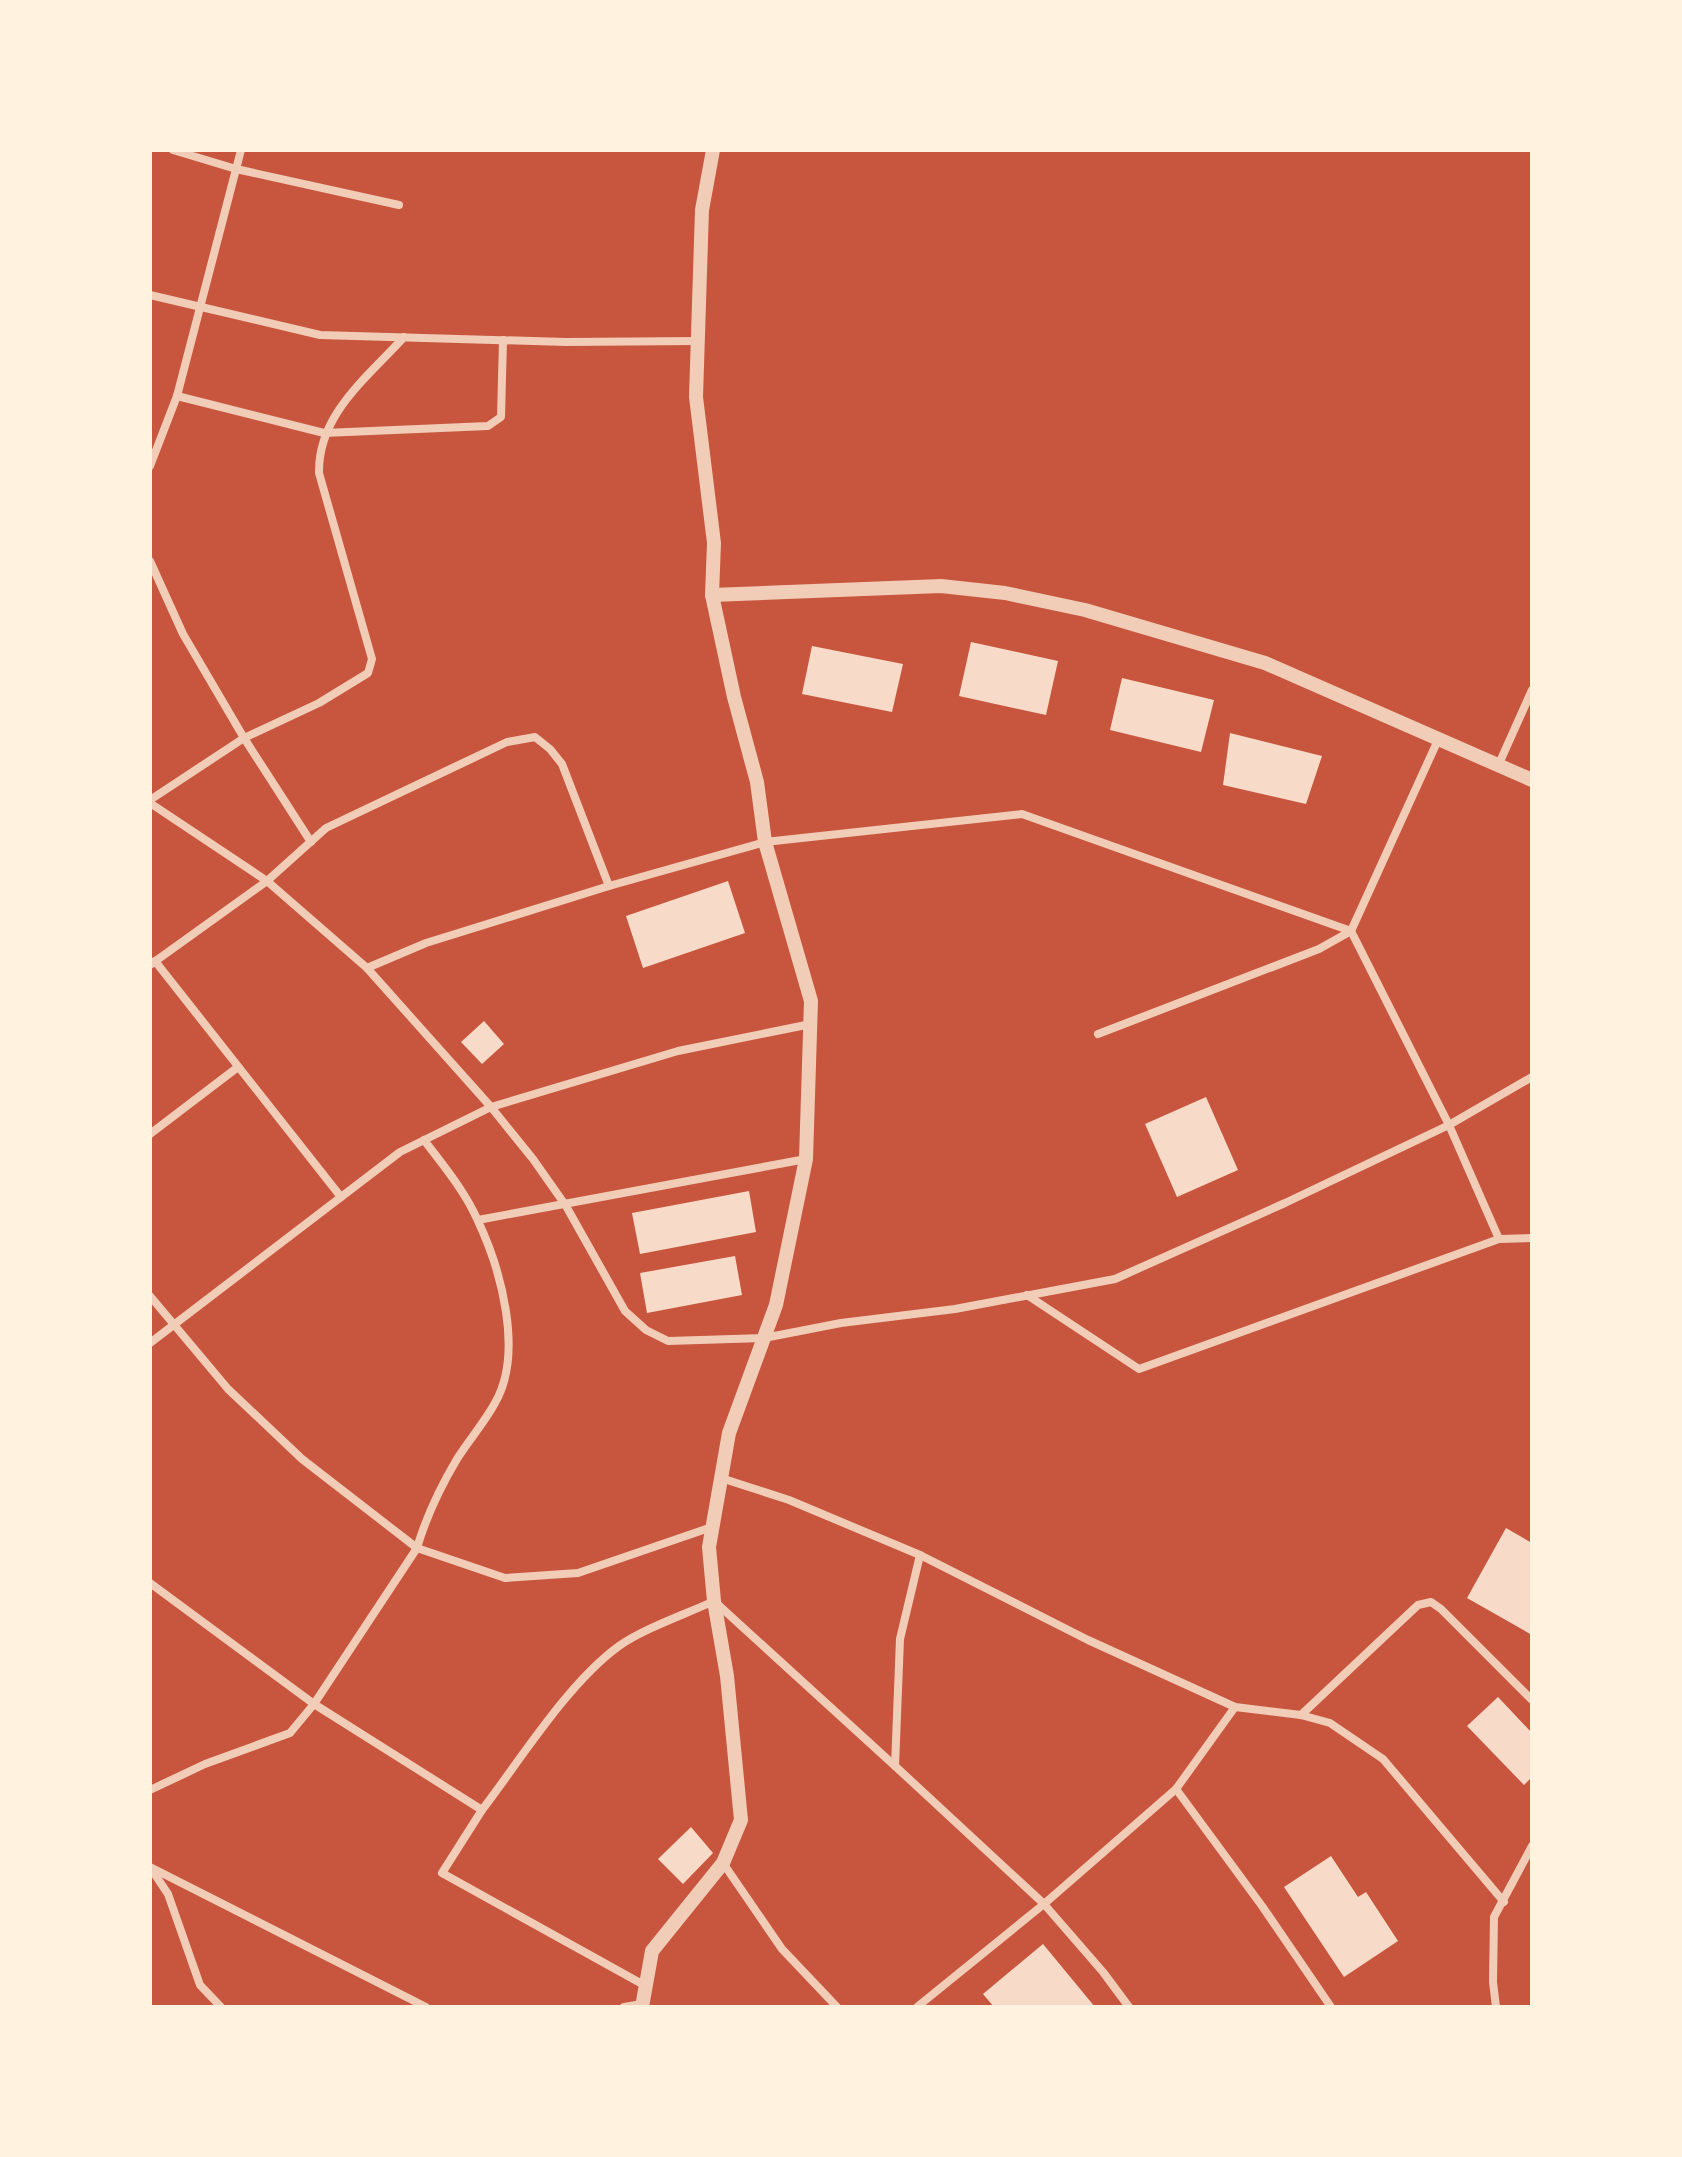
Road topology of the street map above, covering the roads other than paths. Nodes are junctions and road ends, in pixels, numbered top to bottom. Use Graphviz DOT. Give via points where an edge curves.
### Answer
graph roads {
  1 [pos="173,150"];
  2 [pos="241,150"];
  3 [pos="713,150"];
  4 [pos="236,169"];
  5 [pos="399,205"];
  6 [pos="150,295"];
  7 [pos="198,307"];
  8 [pos="404,337"];
  9 [pos="503,340"];
  10 [pos="698,341"];
  11 [pos="177,396"];
  12 [pos="324,433"];
  13 [pos="150,466"];
  14 [pos="150,561"];
  15 [pos="712,595"];
  16 [pos="1532,690"];
  17 [pos="244,738"];
  18 [pos="1438,740"];
  19 [pos="1498,767"];
  20 [pos="1532,780"];
  21 [pos="150,801"];
  22 [pos="311,842"];
  23 [pos="765,842"];
  24 [pos="267,881"];
  25 [pos="609,886"];
  26 [pos="1351,931"];
  27 [pos="152,963"];
  28 [pos="367,968"];
  29 [pos="811,1024"];
  30 [pos="1098,1034"];
  31 [pos="238,1067"];
  32 [pos="1532,1077"];
  33 [pos="491,1107"];
  34 [pos="1449,1125"];
  35 [pos="150,1134"];
  36 [pos="424,1140"];
  37 [pos="806,1159"];
  38 [pos="341,1197"];
  39 [pos="566,1206"];
  40 [pos="478,1220"];
  41 [pos="1532,1238"];
  42 [pos="1499,1239"];
  43 [pos="1027,1295"];
  44 [pos="150,1296"];
  45 [pos="174,1324"];
  46 [pos="764,1338"];
  47 [pos="150,1343"];
  48 [pos="721,1478"];
  49 [pos="713,1526"];
  50 [pos="417,1548"];
  51 [pos="920,1555"];
  52 [pos="150,1583"];
  53 [pos="714,1601"];
  54 [pos="1532,1700"];
  55 [pos="314,1704"];
  56 [pos="1235,1707"];
  57 [pos="1301,1715"];
  58 [pos="895,1766"];
  59 [pos="1176,1789"];
  60 [pos="150,1790"];
  61 [pos="482,1810"];
  62 [pos="1532,1846"];
  63 [pos="723,1863"];
  64 [pos="150,1867"];
  65 [pos="1504,1902"];
  66 [pos="1044,1904"];
  67 [pos="644,1985"];
  68 [pos="642,2005"];
  69 [pos="221,2007"];
  70 [pos="426,2007"];
  71 [pos="624,2007"];
  72 [pos="837,2007"];
  73 [pos="917,2007"];
  74 [pos="1129,2007"];
  75 [pos="1331,2007"];
  76 [pos="1496,2007"];
  1 -- 4 [label="street"];
  2 -- 4 [label="street"];
  3 -- 10 [label="street" via="702,210"];
  4 -- 5 [label="street"];
  4 -- 7 [label="street"];
  6 -- 7 [label="street"];
  7 -- 8 [label="street" via="320,335"];
  7 -- 11 [label="street"];
  8 -- 9 [label="street"];
  8 -- 12 [label="street" via="336,411"];
  9 -- 10 [label="street"];
  9 -- 12 [label="street" via="501,417 488,426"];
  10 -- 15 [label="street" via="696,397 714,543"];
  11 -- 12 [label="street"];
  11 -- 13 [label="street"];
  12 -- 17 [label="street" via="319,473 372,659 368,673 347,687"];
  14 -- 17 [label="street" via="183,634"];
  15 -- 18 [label="street" via="941,586 1005,593 1162,631 1265,663"];
  15 -- 23 [label="street" via="757,782"];
  16 -- 19 [label="street"];
  17 -- 21 [label="street"];
  17 -- 22 [label="street"];
  18 -- 19 [label="street"];
  18 -- 26 [label="street"];
  19 -- 20 [label="street"];
  21 -- 24 [label="street"];
  22 -- 24 [label="street"];
  22 -- 25 [label="street" via="326,828 507,742 535,737 562,764"];
  23 -- 25 [label="street"];
  23 -- 26 [label="street" via="1022,814"];
  23 -- 29 [label="street" via="811,1001"];
  24 -- 27 [label="street"];
  24 -- 28 [label="street"];
  25 -- 28 [label="street" via="426,943"];
  26 -- 30 [label="street" via="1319,949"];
  26 -- 34 [label="street"];
  27 -- 31 [label="street"];
  28 -- 33 [label="street"];
  29 -- 33 [label="street" via="678,1051"];
  29 -- 37 [label="street"];
  31 -- 35 [label="street"];
  31 -- 38 [label="street"];
  32 -- 34 [label="street"];
  33 -- 36 [label="street"];
  33 -- 39 [label="street"];
  34 -- 42 [label="street"];
  34 -- 43 [label="street" via="1115,1279"];
  36 -- 38 [label="street"];
  36 -- 40 [label="street"];
  37 -- 39 [label="street"];
  37 -- 46 [label="street" via="776,1305"];
  38 -- 45 [label="street"];
  39 -- 40 [label="street"];
  39 -- 46 [label="street" via="625,1311 646,1330 668,1341"];
  40 -- 50 [label="street" via="498,1276 510,1352 496,1401 457,1459"];
  41 -- 42 [label="street"];
  42 -- 43 [label="street" via="1139,1369"];
  43 -- 46 [label="street"];
  44 -- 45 [label="street"];
  45 -- 47 [label="street"];
  45 -- 50 [label="street" via="228,1389 302,1459"];
  46 -- 48 [label="street" via="729,1433"];
  48 -- 49 [label="street"];
  48 -- 51 [label="street" via="789,1500"];
  49 -- 50 [label="street" via="578,1573 505,1578"];
  49 -- 53 [label="street" via="709,1547"];
  50 -- 55 [label="street"];
  51 -- 56 [label="street"];
  51 -- 58 [label="street" via="900,1639"];
  52 -- 55 [label="street"];
  53 -- 58 [label="street"];
  53 -- 61 [label="street" via="623,1643 604,1658 581,1679"];
  53 -- 63 [label="street" via="741,1820"];
  54 -- 57 [label="street" via="1431,1602 1418,1605"];
  55 -- 60 [label="street" via="290,1733"];
  55 -- 61 [label="street"];
  56 -- 57 [label="street"];
  56 -- 59 [label="street"];
  57 -- 65 [label="street" via="1330,1723 1383,1759"];
  58 -- 66 [label="street"];
  59 -- 66 [label="street"];
  59 -- 75 [label="street"];
  61 -- 67 [label="street" via="442,1873"];
  62 -- 65 [label="street"];
  63 -- 67 [label="street" via="652,1951"];
  63 -- 72 [label="street" via="782,1949"];
  64 -- 69 [label="street" via="168,1894 200,1985"];
  64 -- 70 [label="street"];
  65 -- 76 [label="street" via="1494,1917"];
  66 -- 73 [label="street"];
  66 -- 74 [label="street"];
  67 -- 68 [label="street"];
  68 -- 71 [label="street"];
}
